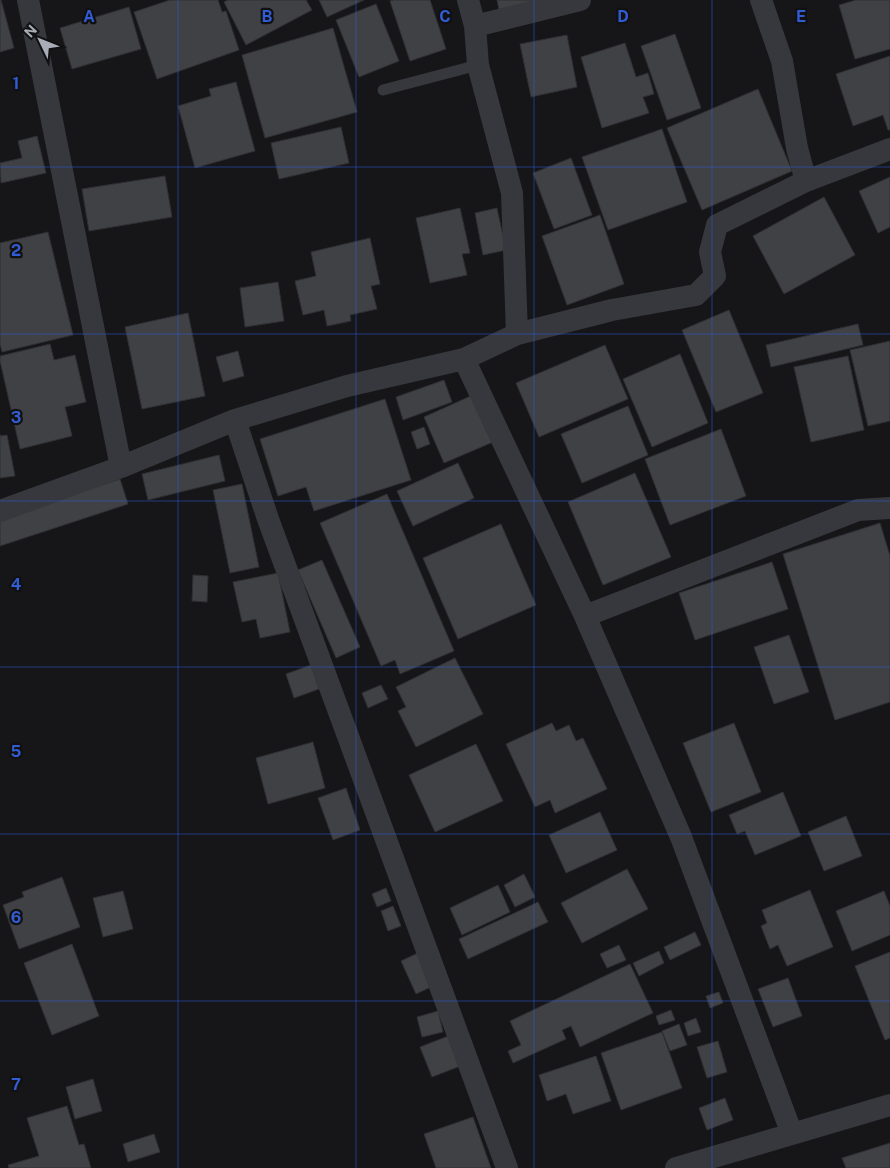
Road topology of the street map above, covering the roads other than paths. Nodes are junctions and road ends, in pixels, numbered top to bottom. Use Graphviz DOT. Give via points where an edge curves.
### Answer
graph roads {
  1 [pos="28,0"];
  2 [pos="468,0"];
  3 [pos="580,0"];
  4 [pos="761,0"];
  5 [pos="475,26"];
  6 [pos="478,65"];
  7 [pos="383,90"];
  8 [pos="890,149"];
  9 [pos="806,181"];
  10 [pos="518,334"];
  11 [pos="464,359"];
  12 [pos="235,420"];
  13 [pos="121,467"];
  14 [pos="890,508"];
  15 [pos="0,512"];
  16 [pos="585,616"];
  17 [pos="890,1105"];
  18 [pos="792,1134"];
  19 [pos="507,1168"];
  20 [pos="676,1168"];
  1 -- 13 [label="street"];
  2 -- 5 [label="street"];
  3 -- 5 [label="street"];
  4 -- 9 [label="street" via="782,61"];
  5 -- 6 [label="street"];
  6 -- 7 [label="lane"];
  6 -- 10 [label="street" via="512,193"];
  8 -- 9 [label="street"];
  9 -- 10 [label="street" via="717,225 710,252 715,276 696,295 612,310"];
  10 -- 11 [label="street"];
  11 -- 12 [label="street" via="347,386"];
  11 -- 16 [label="street"];
  12 -- 13 [label="street"];
  12 -- 19 [label="street" via="268,519"];
  13 -- 15 [label="street"];
  14 -- 16 [label="street" via="858,510"];
  16 -- 18 [label="street" via="681,837"];
  17 -- 18 [label="street"];
  18 -- 20 [label="street"];
}
